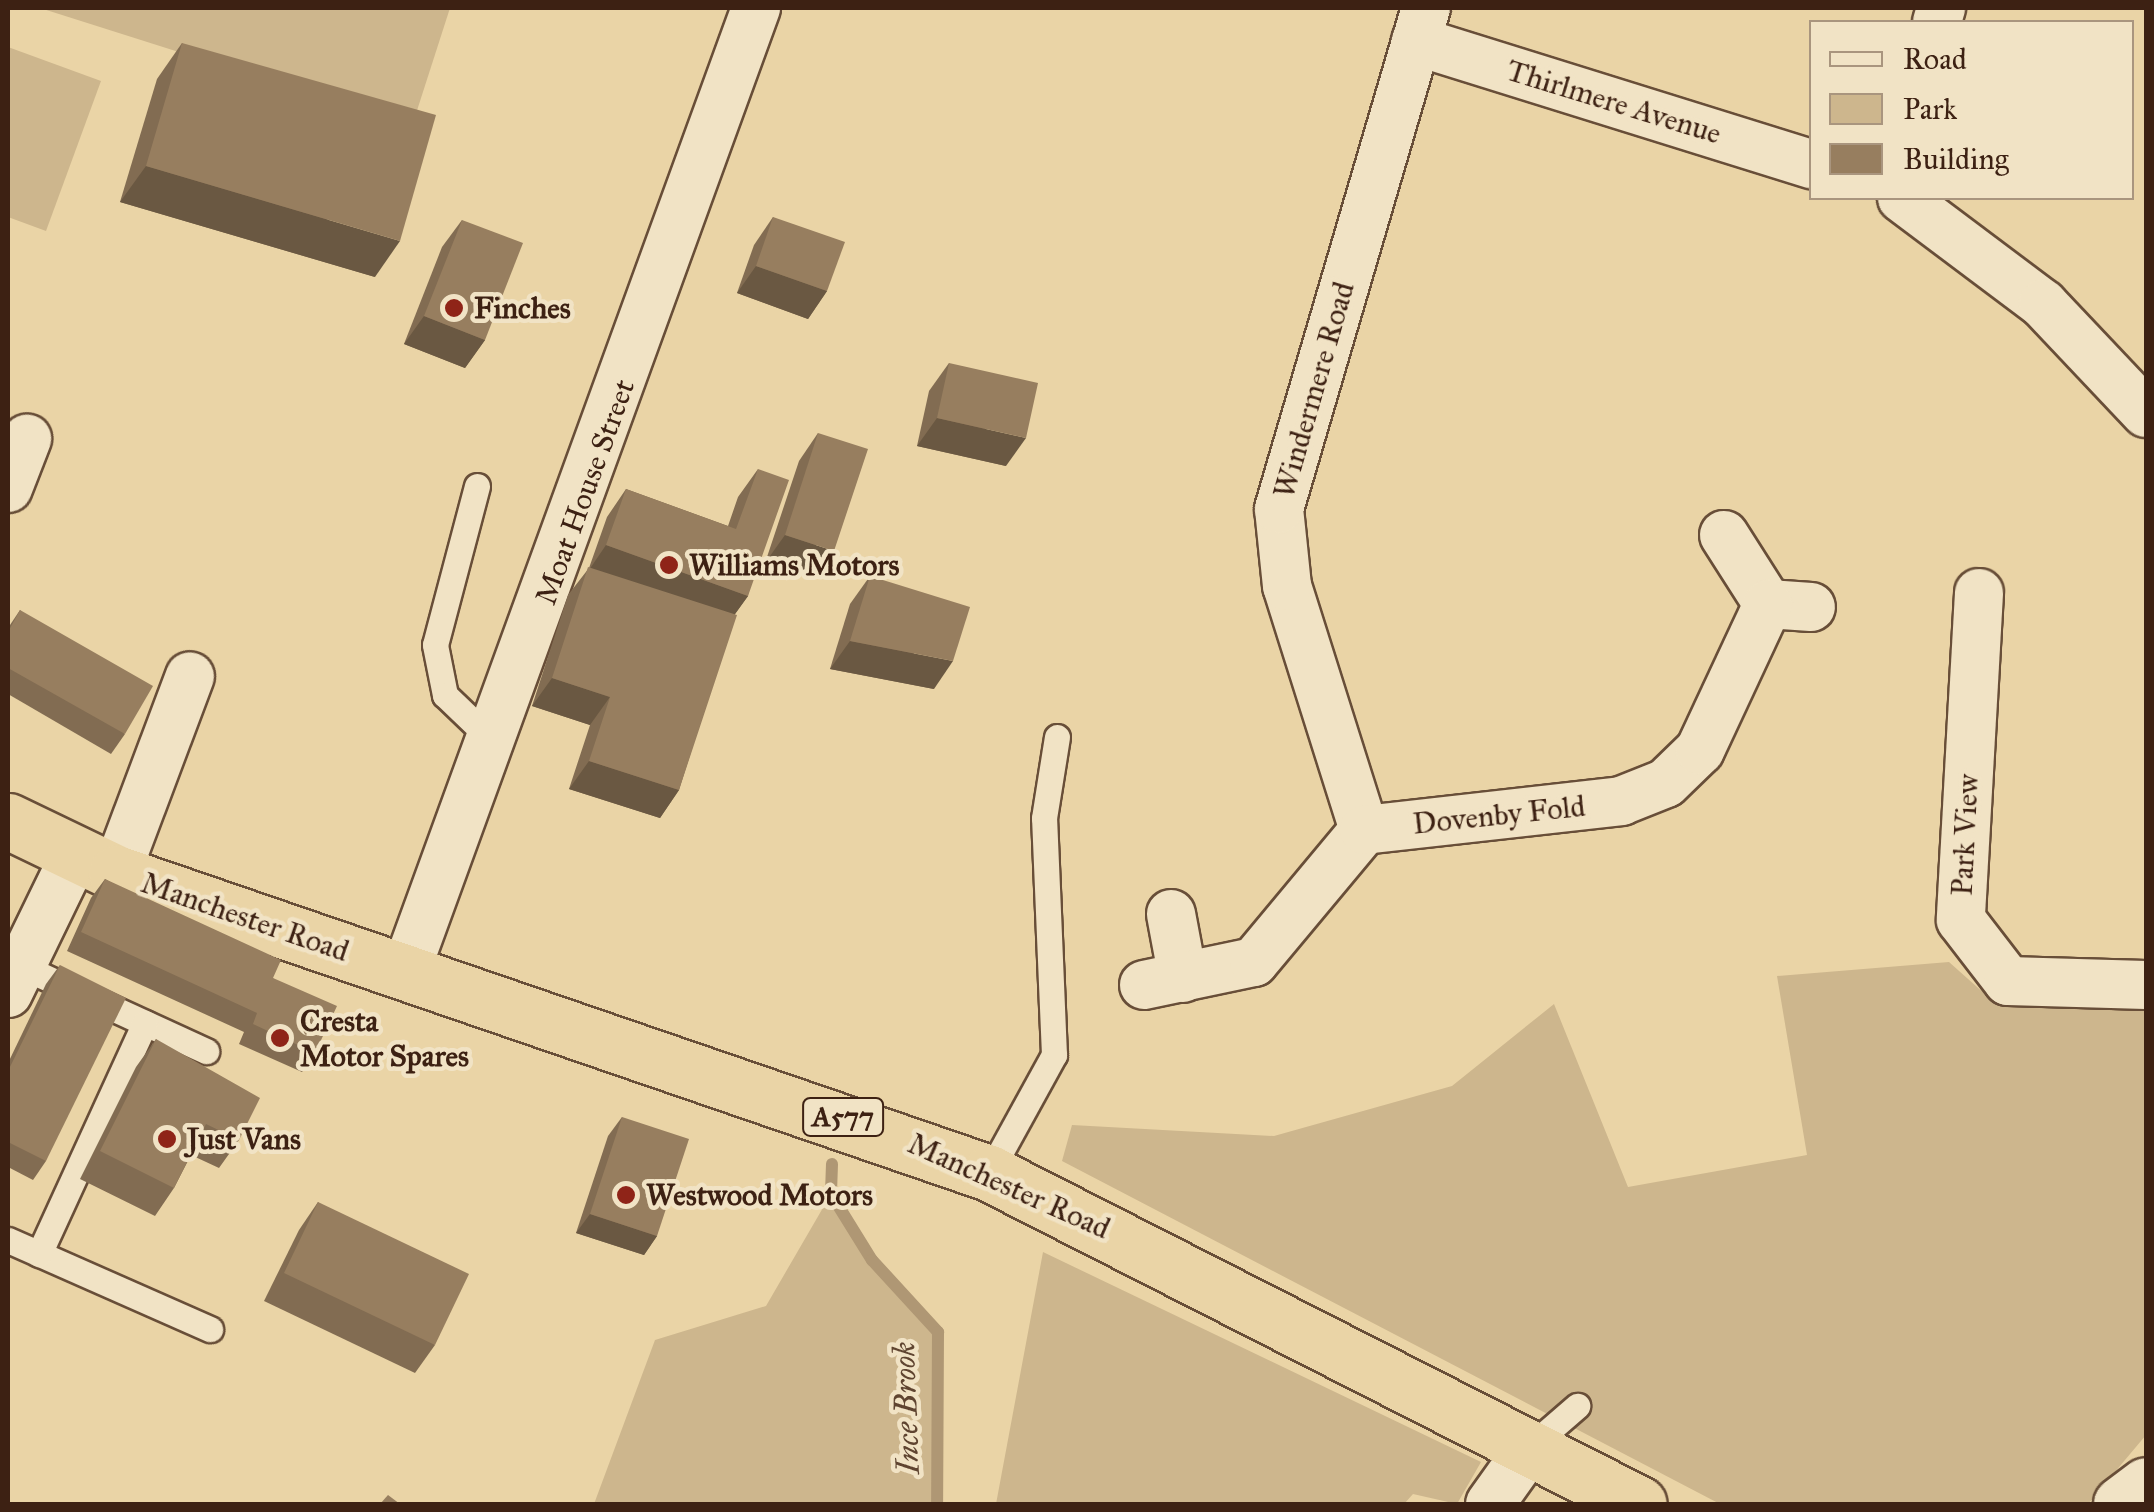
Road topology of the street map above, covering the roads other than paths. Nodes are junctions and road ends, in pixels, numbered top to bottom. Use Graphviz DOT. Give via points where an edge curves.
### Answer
graph roads {
  1 [pos="756,8"];
  2 [pos="1421,24"];
  3 [pos="1809,163"];
  4 [pos="1905,200"];
  5 [pos="2146,413"];
  6 [pos="27,439"];
  7 [pos="477,486"];
  8 [pos="8,488"];
  9 [pos="1724,535"];
  10 [pos="1979,593"];
  11 [pos="190,676"];
  12 [pos="1057,737"];
  13 [pos="493,741"];
  14 [pos="8,821"];
  15 [pos="1364,830"];
  16 [pos="95,864"];
  17 [pos="1172,914"];
  18 [pos="405,973"];
  19 [pos="14,979"];
  20 [pos="2146,984"];
  21 [pos="145,1023"];
  22 [pos="206,1051"];
  23 [pos="989,1173"];
  24 [pos="8,1240"];
  25 [pos="39,1254"];
  26 [pos="210,1329"];
  27 [pos="1576,1406"];
  28 [pos="1532,1446"];
  29 [pos="2146,1485"];
  30 [pos="1490,1504"];
  31 [pos="1640,1504"];
  32 [pos="2121,1504"];
  1 -- 13 [label="street, Moat House Street"];
  2 -- 3 [label="street, Thirlmere Avenue"];
  2 -- 15 [label="street, Windermere Road" via="1279,509 1287,586"];
  4 -- 5 [label="street" via="2043,304"];
  6 -- 8 [label="street"];
  7 -- 13 [label="lane" via="435,645 446,695"];
  9 -- 15 [label="street, Dovenby Fold" via="1789,606 1700,750 1666,784 1621,801"];
  10 -- 20 [label="street, Park View" via="1960,920 2008,981"];
  11 -- 16 [label="street"];
  12 -- 23 [label="lane" via="1044,818 1054,1055"];
  13 -- 18 [label="street, Moat House Street"];
  14 -- 16 [label="highway, Manchester Road / A577"];
  15 -- 17 [label="street" via="1273,948 1233,970 1164,981"];
  16 -- 18 [label="highway, Manchester Road / A577"];
  16 -- 19 [label="street"];
  18 -- 23 [label="highway, Manchester Road / A577"];
  19 -- 21 [label="lane"];
  21 -- 22 [label="lane"];
  21 -- 25 [label="lane"];
  23 -- 28 [label="highway, Manchester Road / A577"];
  24 -- 25 [label="lane"];
  25 -- 26 [label="lane"];
  27 -- 28 [label="lane"];
  28 -- 30 [label="street"];
  28 -- 31 [label="highway, Manchester Road / A577"];
  29 -- 32 [label="street"];
}
